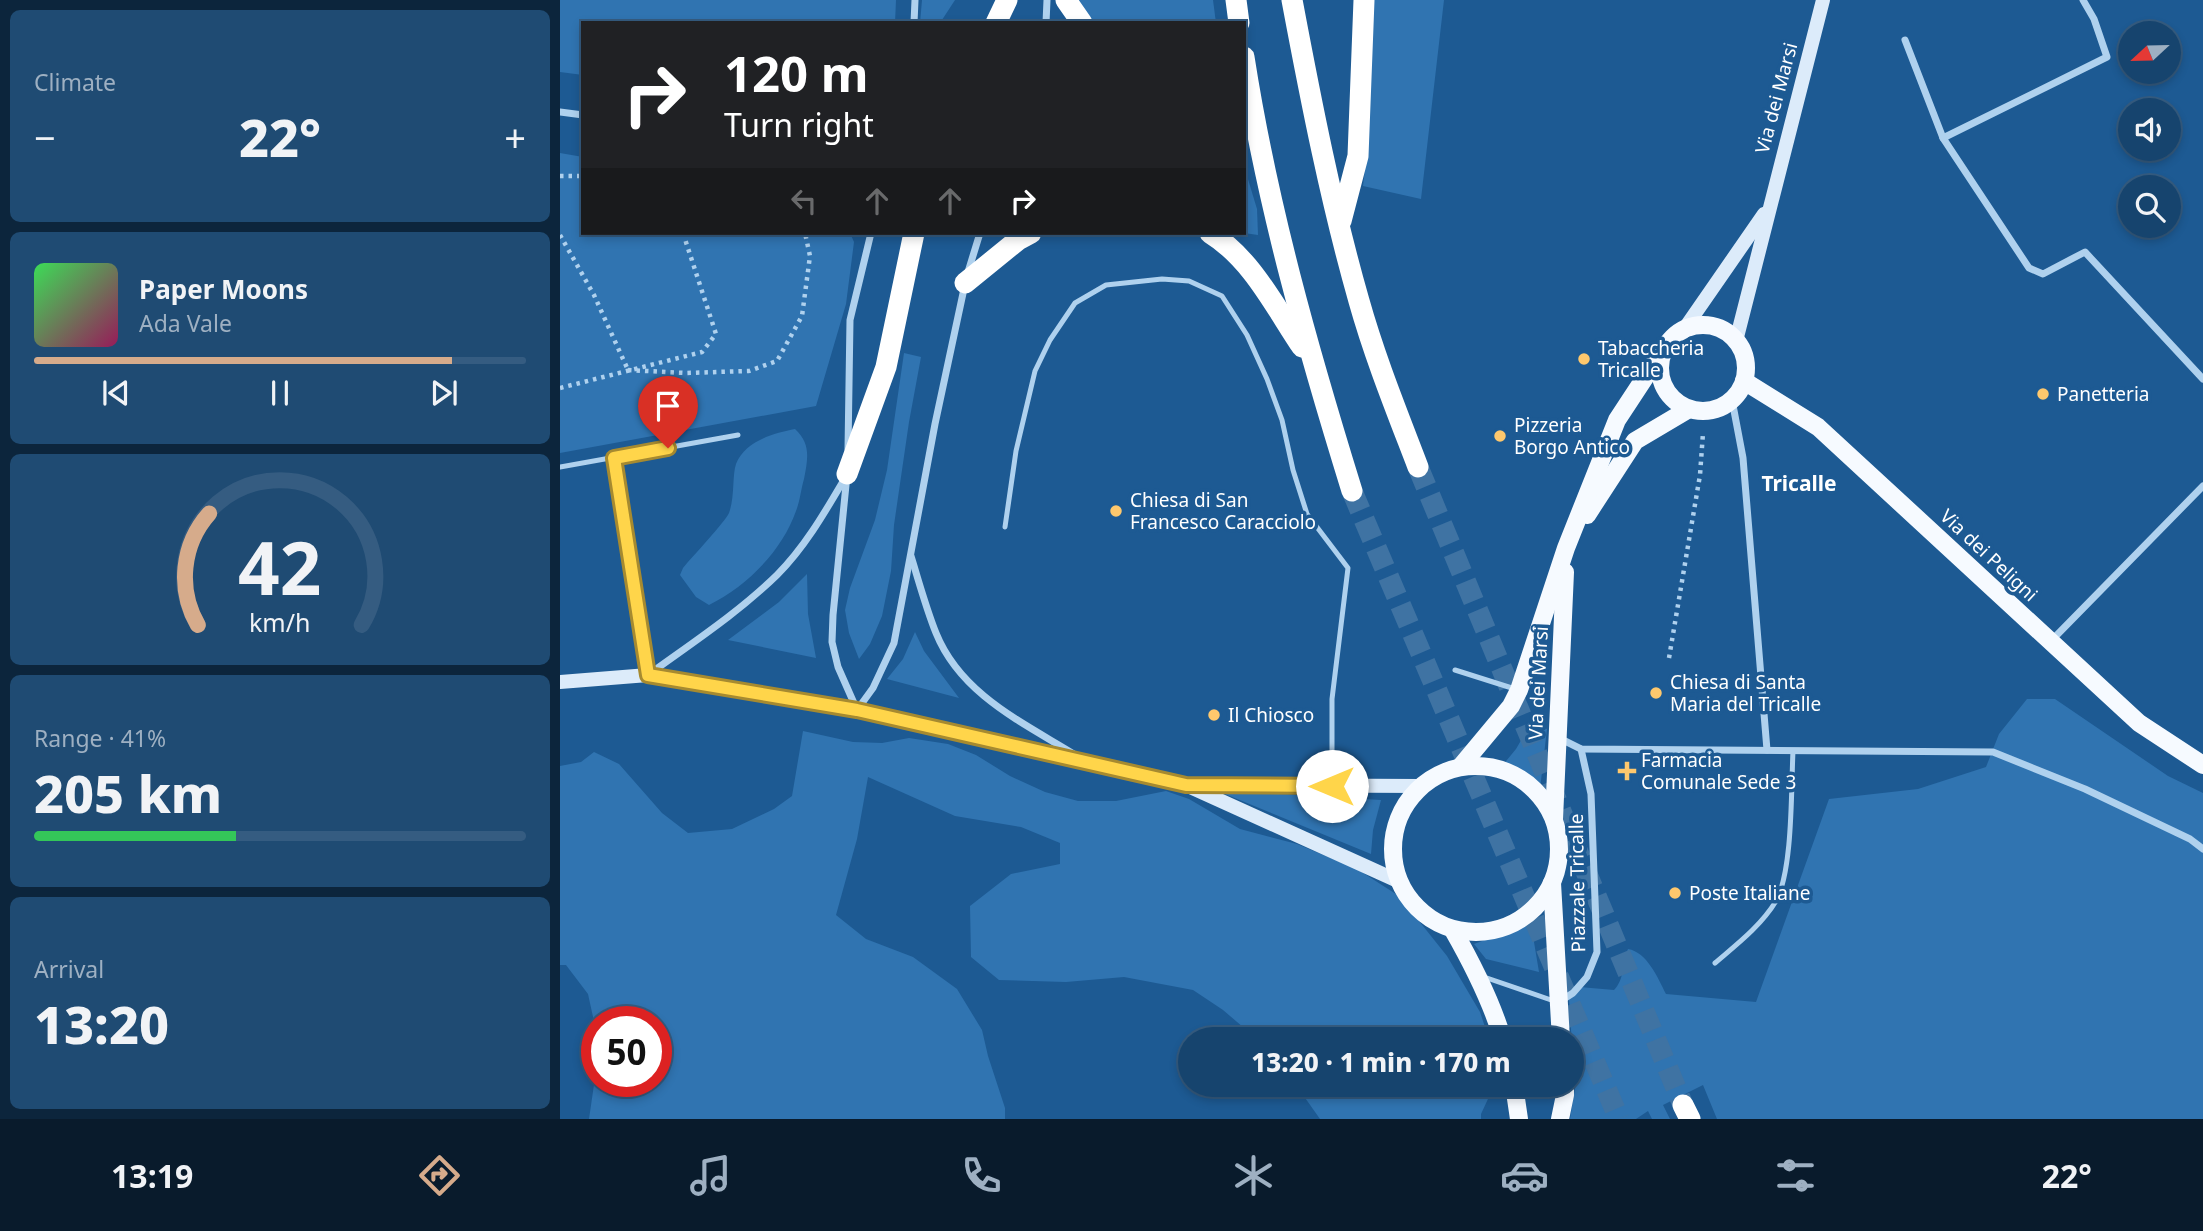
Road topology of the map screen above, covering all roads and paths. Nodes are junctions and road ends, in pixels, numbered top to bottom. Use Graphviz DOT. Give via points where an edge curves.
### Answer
graph roads {
  1 [pos="915,0"];
  2 [pos="1007,0"];
  3 [pos="1047,0"];
  4 [pos="1066,0"];
  5 [pos="1236,0"];
  6 [pos="1292,0"];
  7 [pos="1364,0"];
  8 [pos="1823,0"];
  9 [pos="2083,0"];
  10 [pos="914,21"];
  11 [pos="997,21"];
  12 [pos="1046,21"];
  13 [pos="1081,21"];
  14 [pos="1239,21"];
  15 [pos="1905,40"];
  16 [pos="1246,70"];
  17 [pos="560,111"];
  18 [pos="581,115"];
  19 [pos="1943,138"];
  20 [pos="560,176"];
  21 [pos="581,176"];
  22 [pos="1769,208"];
  23 [pos="1340,226"];
  24 [pos="560,235"];
  25 [pos="684,235"];
  26 [pos="805,235"];
  27 [pos="871,235"];
  28 [pos="914,235"];
  29 [pos="979,235"];
  30 [pos="1027,235"];
  31 [pos="1218,236"];
  32 [pos="965,284"];
  33 [pos="1685,328"];
  34 [pos="1736,341"];
  35 [pos="1663,350"];
  36 [pos="1312,362"];
  37 [pos="628,370"];
  38 [pos="2203,379"];
  39 [pos="1744,381"];
  40 [pos="560,388"];
  41 [pos="1732,400"];
  42 [pos="1689,409"];
  43 [pos="1707,411"];
  44 [pos="738,435"];
  45 [pos="614,458"];
  46 [pos="560,467"];
  47 [pos="1418,467"];
  48 [pos="847,474"];
  49 [pos="2203,486"];
  50 [pos="1352,491"];
  51 [pos="1005,527"];
  52 [pos="1566,548"];
  53 [pos="911,555"];
  54 [pos="2051,641"];
  55 [pos="1669,659"];
  56 [pos="1455,670"];
  57 [pos="648,675"];
  58 [pos="560,682"];
  59 [pos="1519,690"];
  60 [pos="857,710"];
  61 [pos="1557,737"];
  62 [pos="1581,749"];
  63 [pos="1767,750"];
  64 [pos="1793,751"];
  65 [pos="1089,764"];
  66 [pos="2203,765"];
  67 [pos="1461,766"];
  68 [pos="1186,785"];
  69 [pos="1332,786"];
  70 [pos="1420,786"];
  71 [pos="1554,819"];
  72 [pos="2203,849"];
  73 [pos="1398,881"];
  74 [pos="1552,883"];
  75 [pos="1453,930"];
  76 [pos="1715,963"];
  77 [pos="1478,974"];
  78 [pos="1558,1003"];
  79 [pos="1499,1027"];
  80 [pos="1560,1027"];
  81 [pos="1516,1097"];
  82 [pos="1565,1097"];
  83 [pos="1519,1119"];
  84 [pos="1560,1119"];
  1 -- 10 [label="street"];
  2 -- 11 [label="highway"];
  3 -- 12 [label="street"];
  4 -- 13 [label="highway"];
  5 -- 14 [label="highway"];
  6 -- 23 [label="highway"];
  7 -- 23 [label="highway" via="1358,156"];
  8 -- 22 [label="main road, Via dei Marsi"];
  9 -- 19 [label="street" via="2107,57"];
  15 -- 19 [label="street"];
  16 -- 36 [label="highway" via="1280,239"];
  17 -- 18 [label="street"];
  19 -- 38 [label="street" via="2029,268 2043,274 2085,252"];
  20 -- 21 [label="path"];
  22 -- 33 [label="main road, Via dei Marsi"];
  22 -- 34 [label="main road, Via dei Marsi"];
  23 -- 47 [label="highway" via="1381,370"];
  24 -- 37 [label="path"];
  25 -- 37 [label="path" via="716,334 702,352"];
  26 -- 37 [label="path" via="810,256 802,316 777,361 749,371"];
  27 -- 48 [label="street" via="850,320"];
  28 -- 48 [label="highway" via="886,368"];
  29 -- 32 [label="street"];
  30 -- 32 [label="highway"];
  31 -- 36 [label="highway" via="1255,275"];
  32 -- 53 [label="street"];
  33 -- 34 [label="main road" via="1713,326"];
  33 -- 35 [label="main road"];
  34 -- 39 [label="main road" via="1746,367"];
  35 -- 42 [label="main road" via="1660,378 1676,402"];
  35 -- 52 [label="main road, Via dei Marsi" via="1617,419"];
  36 -- 50 [label="highway"];
  37 -- 40 [label="path"];
  39 -- 41 [label="main road"];
  39 -- 54 [label="main road, Via dei Peligni" via="1818,427"];
  41 -- 43 [label="main road"];
  41 -- 63 [label="street" via="1743,458"];
  42 -- 43 [label="main road"];
  42 -- 52 [label="main road, Via dei Marsi" via="1635,441"];
  43 -- 55 [label="path"];
  44 -- 45 [label="lane"];
  45 -- 46 [label="lane"];
  45 -- 57 [label="lane"];
  48 -- 57 [label="street" via="817,527 778,574"];
  48 -- 60 [label="street" via="832,642"];
  49 -- 54 [label="street"];
  51 -- 69 [label="lane" via="1016,451 1035,371 1075,303 1107,285 1162,279 1189,281 1222,296 1267,379 1307,514 1348,568 1332,699"];
  52 -- 59 [label="main road, Via dei Marsi"];
  52 -- 61 [label="main road, Via dei Marsi"];
  53 -- 60 [label="street" via="894,643 880,677"];
  53 -- 65 [label="street" via="937,635 961,674 993,705"];
  54 -- 66 [label="main road, Via dei Peligni" via="2139,723"];
  56 -- 59 [label="lane"];
  57 -- 58 [label="main road"];
  57 -- 60 [label="main road"];
  59 -- 67 [label="main road, Via dei Marsi"];
  60 -- 65 [label="main road"];
  61 -- 62 [label="street"];
  61 -- 71 [label="main road, Via dei Marsi"];
  62 -- 63 [label="street"];
  62 -- 78 [label="street, Piazzale Tricalle" via="1591,794 1597,952 1587,977"];
  63 -- 64 [label="street"];
  64 -- 72 [label="street" via="1993,752 2085,789"];
  64 -- 76 [label="lane" via="1786,874 1776,901"];
  65 -- 68 [label="main road"];
  67 -- 70 [label="main road"];
  67 -- 71 [label="main road" via="1490,766 1517,776 1539,795"];
  68 -- 69 [label="main road"];
  68 -- 73 [label="main road"];
  69 -- 70 [label="main road"];
  70 -- 73 [label="main road" via="1404,806 1394,830 1392,856"];
  71 -- 74 [label="main road" via="1559,862"];
  73 -- 75 [label="main road" via="1412,903"];
  74 -- 75 [label="main road" via="1540,903 1522,919 1477,933"];
  74 -- 78 [label="main road"];
  75 -- 77 [label="main road"];
  77 -- 78 [label="lane"];
  77 -- 79 [label="main road"];
  78 -- 80 [label="main road"];
  81 -- 83 [label="main road"];
  82 -- 84 [label="main road"];
}
